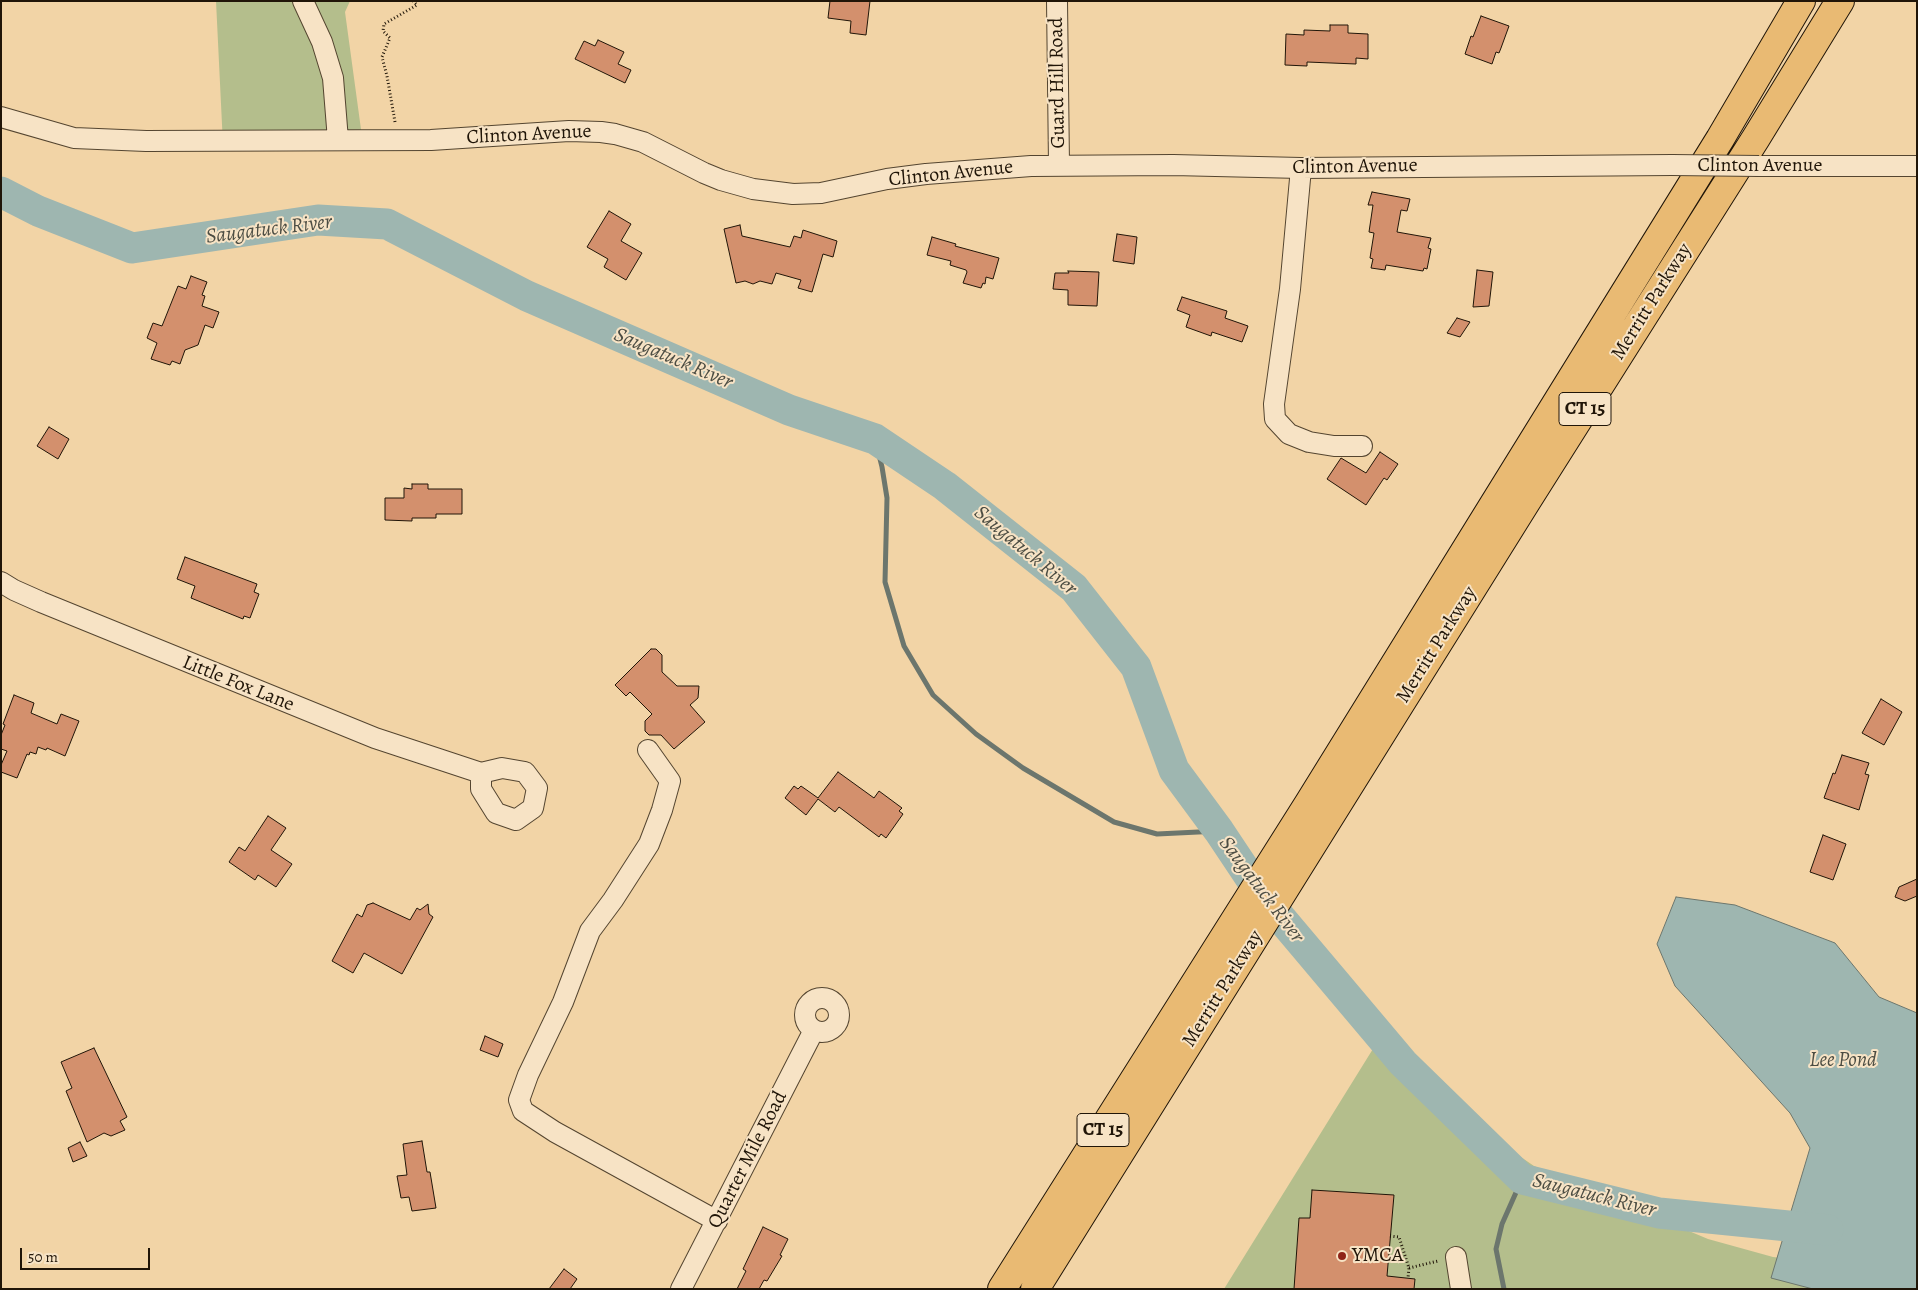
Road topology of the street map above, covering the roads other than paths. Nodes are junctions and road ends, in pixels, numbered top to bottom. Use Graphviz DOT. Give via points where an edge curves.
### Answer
graph roads {
  1 [pos="303,1"];
  2 [pos="1057,1"];
  3 [pos="1801,1"];
  4 [pos="1840,1"];
  5 [pos="1,117"];
  6 [pos="338,140"];
  7 [pos="1059,165"];
  8 [pos="1917,166"];
  9 [pos="1301,168"];
  10 [pos="1362,446"];
  11 [pos="1,582"];
  12 [pos="648,750"];
  13 [pos="481,773"];
  14 [pos="1320,810"];
  15 [pos="1214,979"];
  16 [pos="814,1030"];
  17 [pos="717,1221"];
  18 [pos="1456,1257"];
  19 [pos="681,1289"];
  20 [pos="1002,1289"];
  21 [pos="1035,1289"];
  22 [pos="1461,1289"];
  1 -- 6 [label="street" via="322,42 333,78"];
  2 -- 7 [label="street, Guard Hill Road"];
  3 -- 14 [label="highway, Merritt Parkway / CT 15"];
  4 -- 14 [label="highway, Merritt Parkway / CT 15" via="1526,502"];
  5 -- 6 [label="street, Clinton Avenue" via="74,138 146,142"];
  6 -- 7 [label="street, Clinton Avenue" via="455,139 569,131 601,132 642,142 721,180 788,194 821,193 926,174"];
  7 -- 9 [label="street, Clinton Avenue"];
  8 -- 9 [label="street, Clinton Avenue, bridge"];
  9 -- 10 [label="street" via="1275,418 1289,434 1309,442"];
  11 -- 13 [label="street, Little Fox Lane" via="49,606 374,738"];
  12 -- 17 [label="street" via="670,781 662,810 649,844 590,931 563,1002 519,1100 523,1111 555,1132"];
  14 -- 15 [label="highway, Merritt Parkway / CT 15"];
  15 -- 20 [label="highway, Merritt Parkway / CT 15"];
  15 -- 21 [label="highway, Merritt Parkway / CT 15"];
  16 -- 17 [label="street, Quarter Mile Road"];
  17 -- 19 [label="street, Quarter Mile Road"];
  18 -- 22 [label="street"];
}
